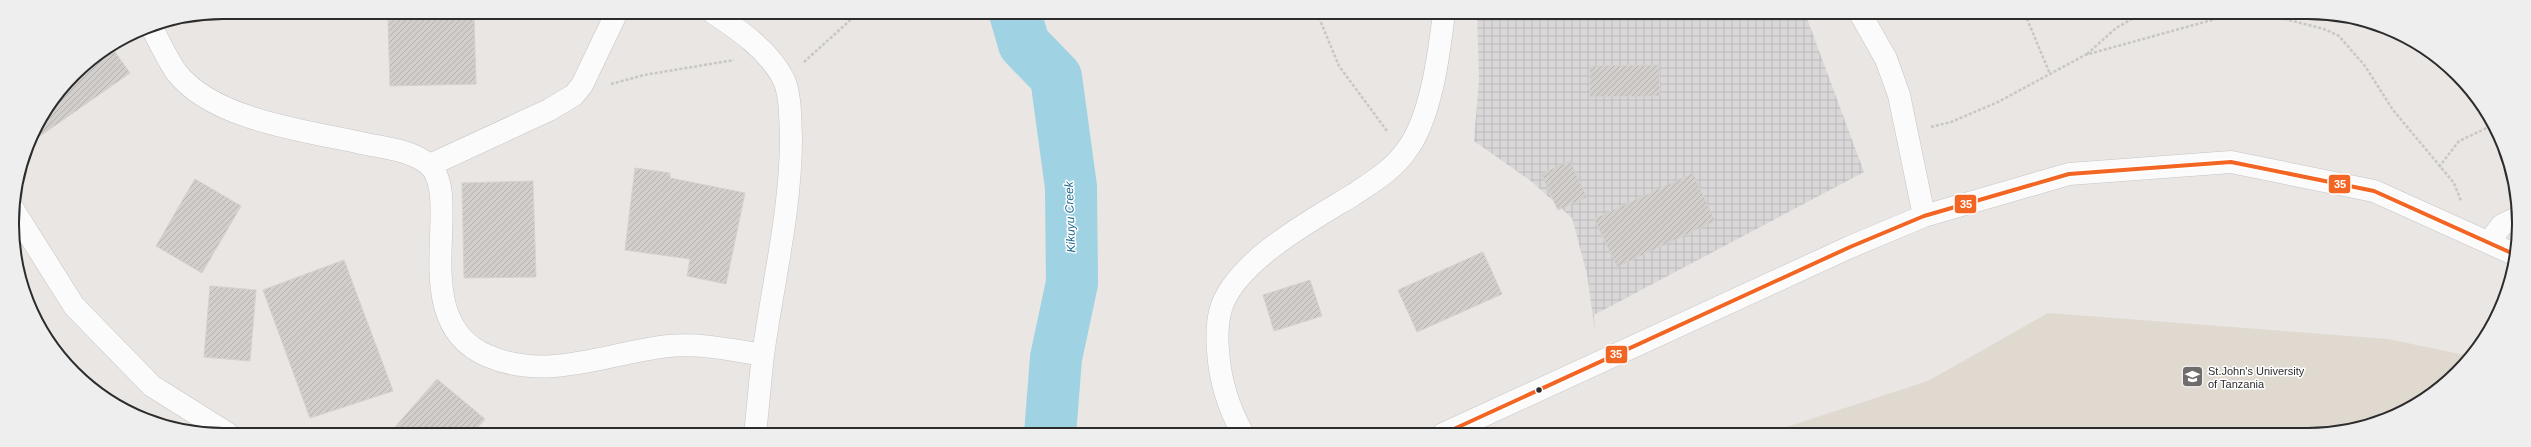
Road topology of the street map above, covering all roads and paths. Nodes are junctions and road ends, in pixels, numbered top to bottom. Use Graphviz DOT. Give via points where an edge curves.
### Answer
graph roads {
  1 [pos="614,19"];
  2 [pos="722,19"];
  3 [pos="850,19"];
  4 [pos="1319,19"];
  5 [pos="1443,19"];
  6 [pos="1863,19"];
  7 [pos="2027,19"];
  8 [pos="2132,19"];
  9 [pos="2215,19"];
  10 [pos="2285,19"];
  11 [pos="154,31"];
  12 [pos="763,53"];
  13 [pos="2085,55"];
  14 [pos="2050,74"];
  15 [pos="784,80"];
  16 [pos="574,95"];
  17 [pos="2488,127"];
  18 [pos="1906,134"];
  19 [pos="1406,152"];
  20 [pos="430,165"];
  21 [pos="2439,167"];
  22 [pos="1924,216"];
  23 [pos="19,219"];
  24 [pos="2512,220"];
  25 [pos="2481,239"];
  26 [pos="2510,252"];
  27 [pos="763,355"];
  28 [pos="219,428"];
  29 [pos="756,428"];
  30 [pos="1240,428"];
  31 [pos="1456,428"];
  1 -- 16 [label="street" via="582,85"];
  2 -- 12 [label="street" via="745,35"];
  3 -- 15 [label="path"];
  4 -- 19 [label="path" via="1339,66 1375,117"];
  5 -- 19 [label="street" via="1424,116 1420,130"];
  6 -- 18 [label="street" via="1886,59 1899,95"];
  7 -- 14 [label="path"];
  8 -- 13 [label="path" via="2116,28"];
  9 -- 13 [label="path"];
  10 -- 21 [label="path" via="2324,28 2339,36"];
  11 -- 20 [label="street" via="177,72 204,96 222,106 258,119 400,152"];
  12 -- 15 [label="street"];
  12 -- 16 [label="path" via="707,66 644,75"];
  13 -- 14 [label="path"];
  14 -- 18 [label="path" via="1998,102 1951,122"];
  15 -- 27 [label="street" via="790,109 791,178 777,280"];
  16 -- 20 [label="street" via="549,110"];
  17 -- 21 [label="path" via="2458,141"];
  18 -- 22 [label="street"];
  19 -- 30 [label="street" via="1381,176 1288,235 1250,266 1228,292 1220,311 1216,335 1220,374 1230,411"];
  20 -- 27 [label="street" via="441,185 440,273 444,300 459,333 486,356 528,367 581,363 628,352 671,346 704,346"];
  21 -- 25 [label="path" via="2454,183"];
  22 -- 25 [label="street" via="2069,174 2231,162 2374,191"];
  22 -- 31 [label="street" via="1850,246"];
  23 -- 28 [label="street" via="74,306 152,386"];
  24 -- 25 [label="street"];
  25 -- 26 [label="street"];
  27 -- 29 [label="street"];
}
